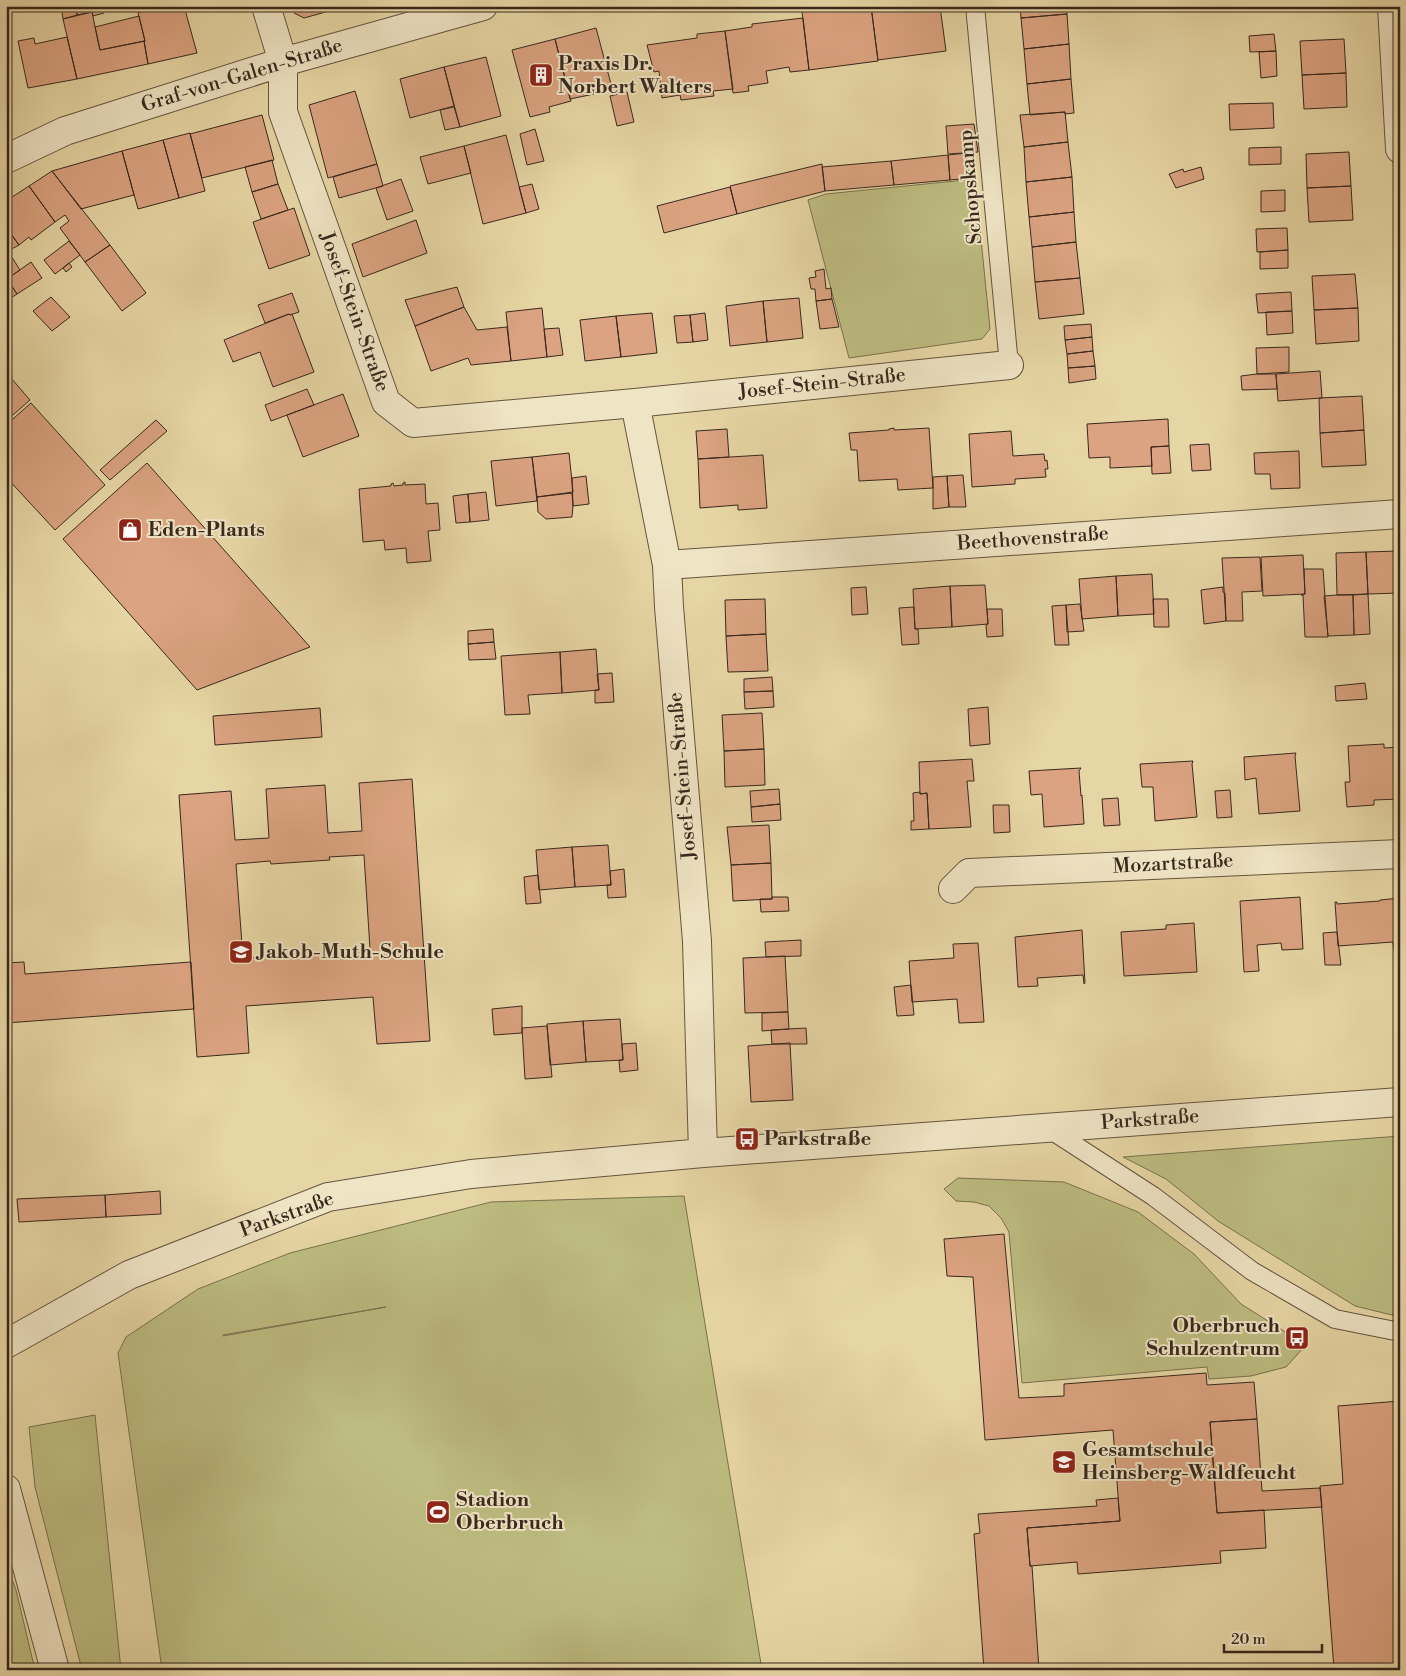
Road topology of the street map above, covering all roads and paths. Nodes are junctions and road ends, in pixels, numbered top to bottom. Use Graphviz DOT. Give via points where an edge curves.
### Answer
graph roads {
  1 [pos="266,6"];
  2 [pos="483,6"];
  3 [pos="975,6"];
  4 [pos="1392,6"];
  5 [pos="283,62"];
  6 [pos="1400,149"];
  7 [pos="6,159"];
  8 [pos="1009,364"];
  9 [pos="635,403"];
  10 [pos="1400,514"];
  11 [pos="667,565"];
  12 [pos="1400,854"];
  13 [pos="953,889"];
  14 [pos="1400,1102"];
  15 [pos="1048,1128"];
  16 [pos="703,1153"];
  17 [pos="1400,1332"];
  18 [pos="6,1344"];
  19 [pos="6,1488"];
  20 [pos="54,1670"];
  1 -- 5 [label="street, Josef-Stein-Straße"];
  2 -- 5 [label="street, Graf-von-Galen-Straße"];
  3 -- 8 [label="lane, Schopskamp"];
  4 -- 6 [label="street"];
  5 -- 7 [label="street, Graf-von-Galen-Straße" via="65,131"];
  5 -- 9 [label="street, Josef-Stein-Straße" via="283,112 386,402 413,423"];
  8 -- 9 [label="street, Josef-Stein-Straße"];
  9 -- 11 [label="street, Josef-Stein-Straße"];
  10 -- 11 [label="street, Beethovenstraße"];
  11 -- 16 [label="street, Josef-Stein-Straße" via="696,941"];
  12 -- 13 [label="street, Mozartstraße" via="969,873"];
  14 -- 15 [label="street, Parkstraße"];
  15 -- 16 [label="street, Parkstraße"];
  15 -- 17 [label="lane" via="1153,1196 1252,1271 1335,1319"];
  16 -- 18 [label="street, Parkstraße" via="471,1174 328,1197 129,1275"];
  19 -- 20 [label="street"];
}
